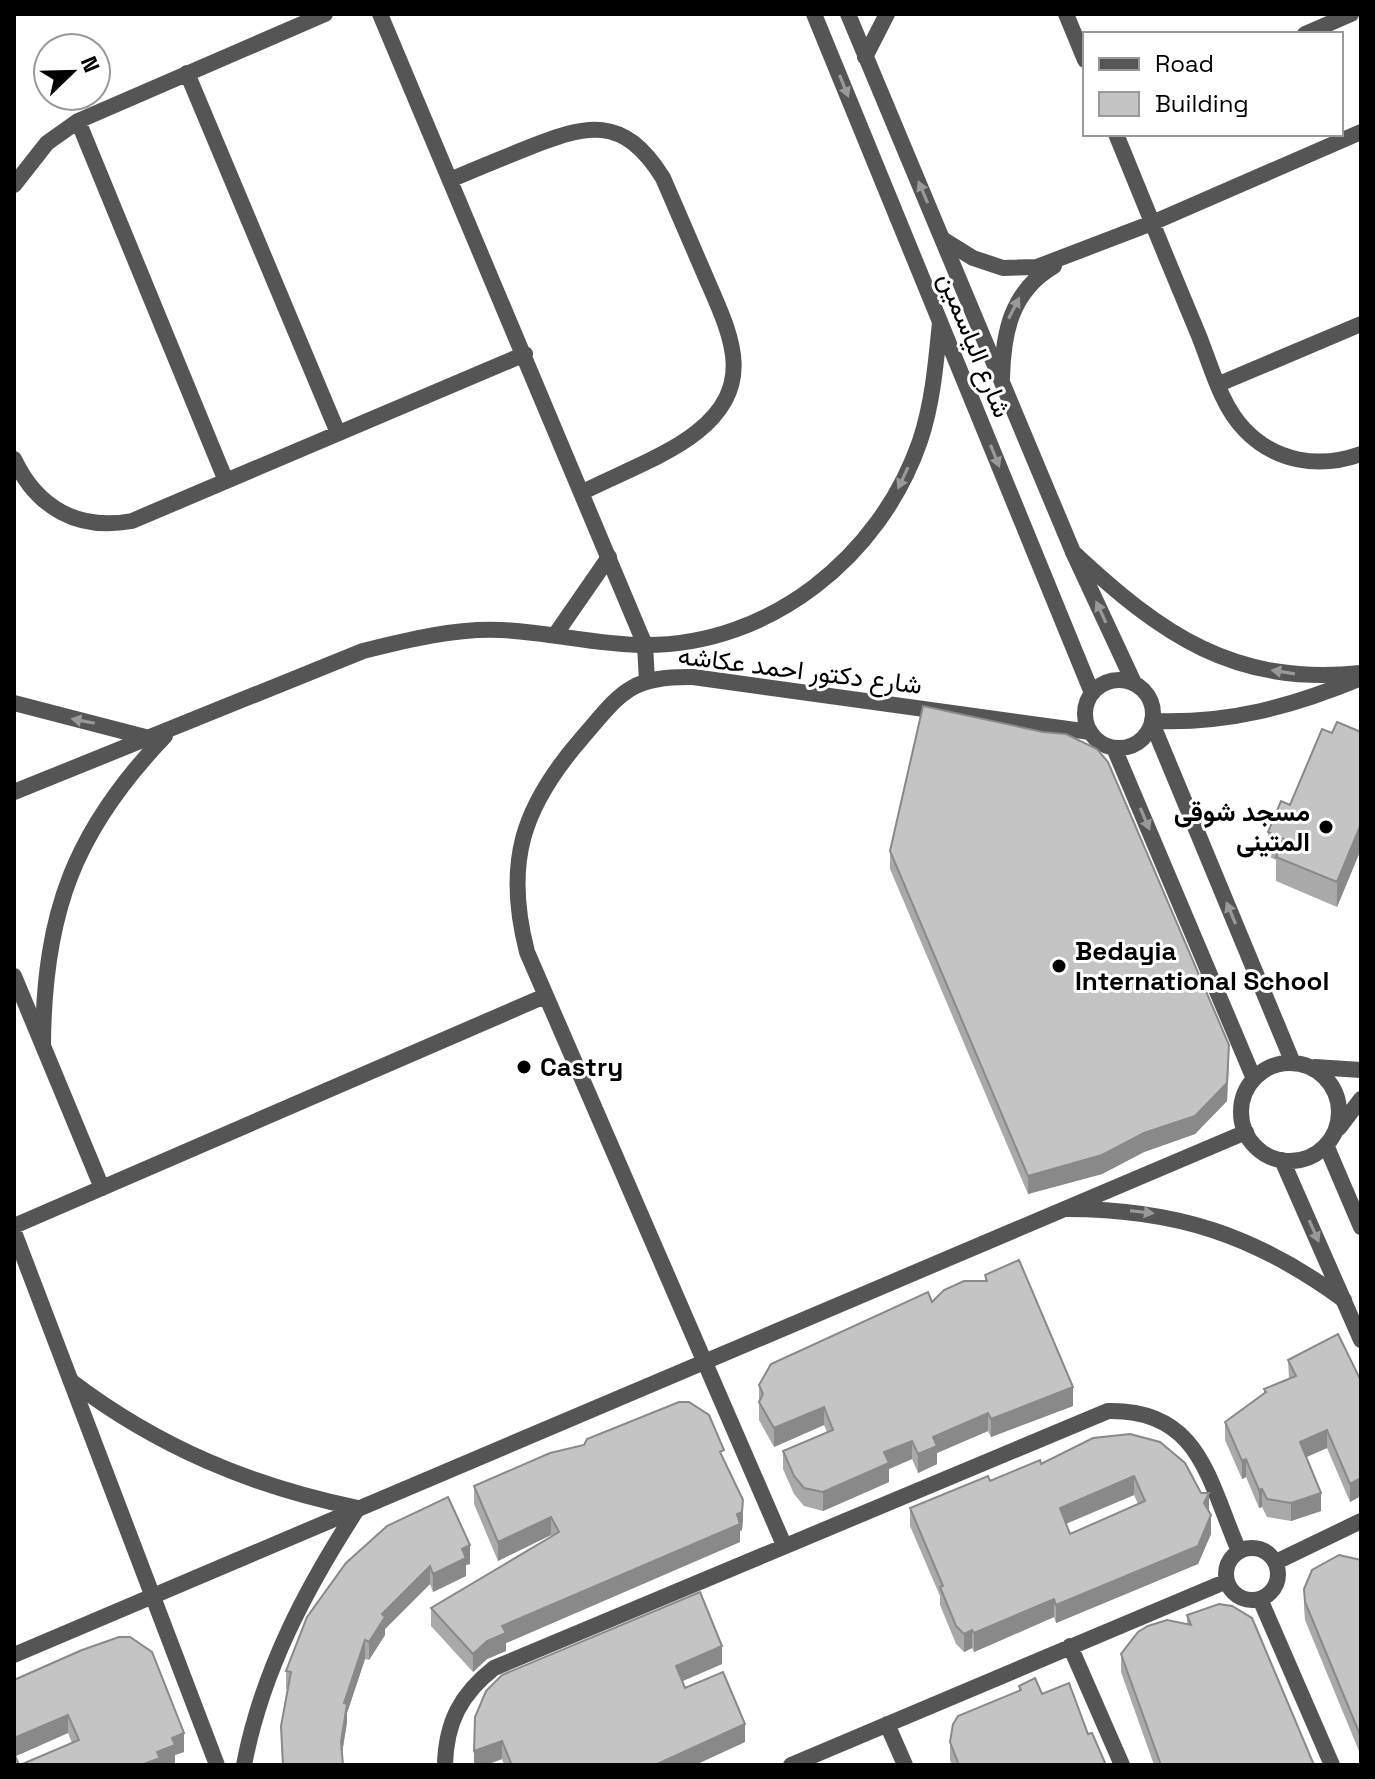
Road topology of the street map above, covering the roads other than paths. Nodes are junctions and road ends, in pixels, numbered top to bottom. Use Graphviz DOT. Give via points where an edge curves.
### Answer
graph roads {
  1 [pos="325,14"];
  2 [pos="380,14"];
  3 [pos="814,14"];
  4 [pos="848,14"];
  5 [pos="887,14"];
  6 [pos="1066,14"];
  7 [pos="1351,14"];
  8 [pos="1310,32"];
  9 [pos="1083,55"];
  10 [pos="865,57"];
  11 [pos="187,73"];
  12 [pos="78,121"];
  13 [pos="1361,132"];
  14 [pos="1117,136"];
  15 [pos="450,180"];
  16 [pos="14,185"];
  17 [pos="1152,223"];
  18 [pos="944,240"];
  19 [pos="1065,259"];
  20 [pos="940,322"];
  21 [pos="1361,324"];
  22 [pos="525,354"];
  23 [pos="1002,378"];
  24 [pos="1219,384"];
  25 [pos="338,433"];
  26 [pos="1361,454"];
  27 [pos="14,459"];
  28 [pos="226,481"];
  29 [pos="583,492"];
  30 [pos="1073,552"];
  31 [pos="609,557"];
  32 [pos="555,635"];
  33 [pos="645,645"];
  34 [pos="1361,676"];
  35 [pos="647,681"];
  36 [pos="1134,683"];
  37 [pos="1092,693"];
  38 [pos="14,703"];
  39 [pos="1152,722"];
  40 [pos="1090,732"];
  41 [pos="161,736"];
  42 [pos="1114,748"];
  43 [pos="14,792"];
  44 [pos="14,976"];
  45 [pos="545,996"];
  46 [pos="43,1044"];
  47 [pos="1300,1064"];
  48 [pos="1361,1070"];
  49 [pos="1254,1079"];
  50 [pos="1361,1099"];
  51 [pos="1246,1132"];
  52 [pos="1330,1140"];
  53 [pos="1282,1160"];
  54 [pos="102,1188"];
  55 [pos="1064,1209"];
  56 [pos="1361,1227"];
  57 [pos="14,1229"];
  58 [pos="1344,1300"];
  59 [pos="1361,1340"];
  60 [pos="704,1361"];
  61 [pos="71,1381"];
  62 [pos="358,1508"];
  63 [pos="1361,1521"];
  64 [pos="784,1545"];
  65 [pos="1239,1551"];
  66 [pos="1276,1562"];
  67 [pos="1227,1581"];
  68 [pos="153,1595"];
  69 [pos="1260,1599"];
  70 [pos="1070,1646"];
  71 [pos="14,1655"];
  72 [pos="887,1724"];
  73 [pos="217,1765"];
  74 [pos="244,1765"];
  75 [pos="445,1765"];
  76 [pos="791,1765"];
  77 [pos="905,1765"];
  78 [pos="1122,1765"];
  79 [pos="1332,1765"];
  1 -- 11 [label="street"];
  2 -- 15 [label="street"];
  3 -- 20 [label="street, شارع الياسمين, one-way"];
  4 -- 10 [label="street, شارع الياسمين"];
  5 -- 10 [label="street"];
  6 -- 9 [label="street"];
  7 -- 8 [label="street"];
  18 -- 10 [label="street, شارع الياسمين, one-way"];
  11 -- 12 [label="street"];
  11 -- 25 [label="street"];
  12 -- 16 [label="street" via="47,143"];
  12 -- 28 [label="street"];
  13 -- 17 [label="street"];
  14 -- 17 [label="street"];
  15 -- 22 [label="street"];
  15 -- 29 [label="street" via="571,130 599,129 626,137 648,154 663,178 732,336 733,379 713,418 694,435"];
  17 -- 19 [label="street"];
  17 -- 24 [label="street"];
  18 -- 19 [label="street" via="1003,268"];
  18 -- 23 [label="street, شارع الياسمين"];
  23 -- 19 [label="street, one-way" via="1008,320 1021,295"];
  20 -- 33 [label="street, شارع دكتور احمد عكاشه, one-way" via="934,386 919,442 894,495 852,553 798,600 748,625 697,640"];
  20 -- 37 [label="street, شارع الياسمين, one-way"];
  21 -- 24 [label="street"];
  22 -- 25 [label="street"];
  22 -- 29 [label="street"];
  23 -- 30 [label="street, شارع الياسمين"];
  24 -- 26 [label="street" via="1241,427 1274,452 1314,463"];
  25 -- 28 [label="street"];
  27 -- 28 [label="street" via="24,480 49,506 97,524 132,521"];
  29 -- 31 [label="street"];
  34 -- 30 [label="street, one-way" via="1292,674 1210,653 1136,610"];
  36 -- 30 [label="street, شارع الياسمين, one-way"];
  31 -- 32 [label="street"];
  31 -- 33 [label="street"];
  32 -- 33 [label="street, شارع دكتور احمد عكاشه"];
  32 -- 41 [label="street, شارع دكتور احمد عكاشه" via="452,633 363,651"];
  33 -- 35 [label="street"];
  34 -- 39 [label="street" via="1268,712 1226,720"];
  35 -- 40 [label="street, شارع دكتور احمد عكاشه" via="693,677"];
  35 -- 45 [label="street, شارع دكتور احمد عكاشه" via="622,692 552,773 533,805 521,841 515,878 517,916"];
  36 -- 37 [label="street" via="1116,680"];
  36 -- 39 [label="street" via="1151,703"];
  37 -- 40 [label="street" via="1085,717"];
  41 -- 38 [label="street, one-way"];
  39 -- 42 [label="street" via="1141,740"];
  47 -- 39 [label="street, one-way"];
  40 -- 42 [label="street"];
  41 -- 43 [label="street, شارع دكتور احمد عكاشه"];
  41 -- 46 [label="street" via="95,822 70,874 52,929 43,986"];
  42 -- 49 [label="street, one-way"];
  44 -- 46 [label="street"];
  45 -- 54 [label="street"];
  45 -- 60 [label="street, شارع دكتور احمد عكاشه"];
  46 -- 54 [label="street"];
  47 -- 48 [label="street"];
  47 -- 49 [label="street" via="1271,1067"];
  47 -- 52 [label="street" via="1319,1072 1336,1094 1339,1108"];
  49 -- 51 [label="street" via="1243,1099"];
  50 -- 52 [label="street"];
  51 -- 53 [label="street" via="1261,1150"];
  51 -- 55 [label="street"];
  52 -- 53 [label="street" via="1306,1158"];
  52 -- 56 [label="street"];
  53 -- 58 [label="street, one-way"];
  54 -- 57 [label="street"];
  55 -- 58 [label="street, one-way" via="1164,1215 1213,1228 1303,1270"];
  55 -- 60 [label="street"];
  57 -- 61 [label="street"];
  58 -- 59 [label="street"];
  60 -- 62 [label="street"];
  60 -- 64 [label="street, شارع دكتور احمد عكاشه"];
  61 -- 62 [label="street" via="175,1449 295,1495"];
  61 -- 68 [label="street"];
  62 -- 68 [label="street"];
  62 -- 74 [label="street" via="291,1621 267,1681"];
  63 -- 66 [label="street"];
  64 -- 65 [label="street" via="1089,1416 1132,1411 1154,1416 1193,1444"];
  64 -- 75 [label="street" via="494,1668 460,1702 450,1722"];
  65 -- 66 [label="street" via="1256,1547"];
  65 -- 67 [label="street" via="1228,1563"];
  66 -- 69 [label="street" via="1277,1585"];
  67 -- 69 [label="street" via="1239,1597"];
  67 -- 70 [label="street"];
  68 -- 71 [label="street"];
  68 -- 73 [label="street"];
  69 -- 79 [label="street"];
  70 -- 72 [label="street"];
  70 -- 78 [label="street"];
  72 -- 76 [label="street"];
  72 -- 77 [label="street"];
}
